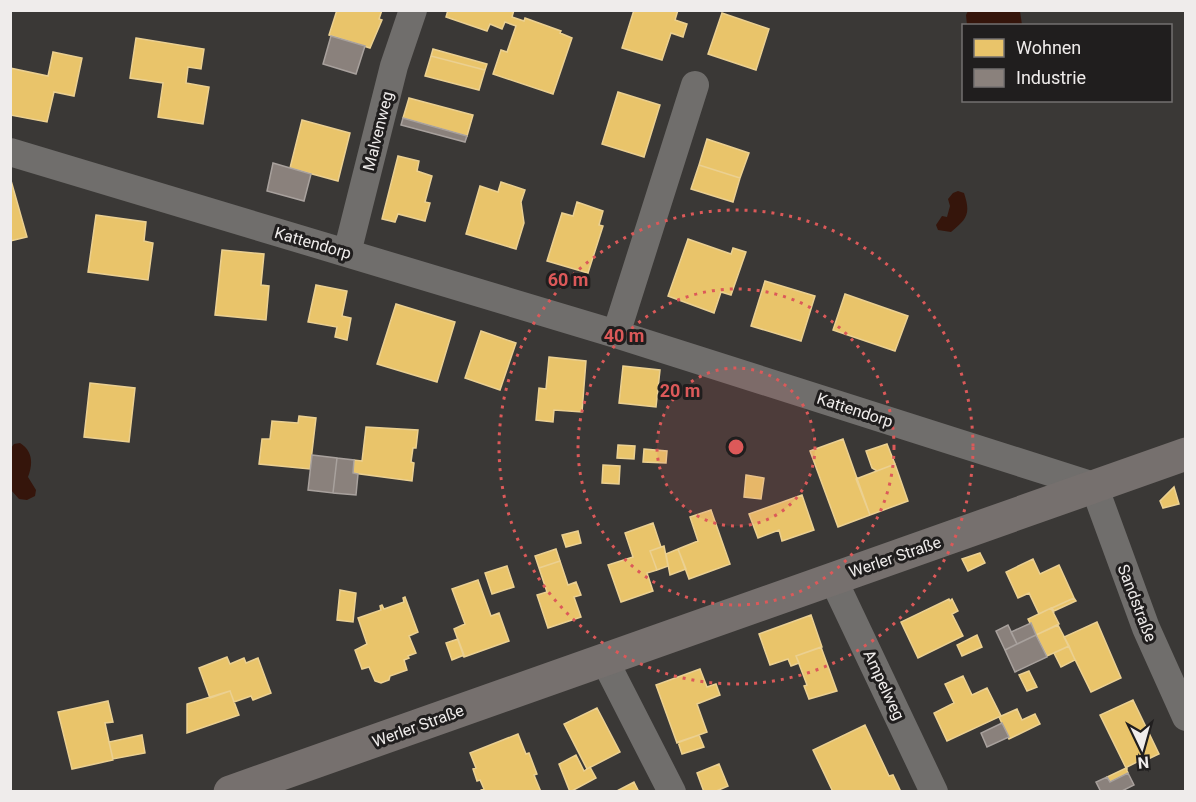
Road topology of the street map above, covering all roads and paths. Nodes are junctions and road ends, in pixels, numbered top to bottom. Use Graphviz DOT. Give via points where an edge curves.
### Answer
graph roads {
  1 [pos="413,10"];
  2 [pos="695,85"];
  3 [pos="10,152"];
  4 [pos="347,253"];
  5 [pos="616,334"];
  6 [pos="1185,454"];
  7 [pos="1094,486"];
  8 [pos="833,579"];
  9 [pos="604,659"];
  10 [pos="1185,717"];
  11 [pos="230,792"];
  12 [pos="672,792"];
  13 [pos="934,792"];
  1 -- 4 [label="street, Malvenweg" via="394,66"];
  2 -- 5 [label="street"];
  3 -- 4 [label="street, Kattendorp"];
  4 -- 5 [label="street, Kattendorp"];
  5 -- 7 [label="street, Kattendorp"];
  6 -- 7 [label="main road, Werler Straße"];
  7 -- 8 [label="main road, Werler Straße"];
  7 -- 10 [label="street, Sandstraße" via="1146,628"];
  8 -- 9 [label="main road, Werler Straße"];
  8 -- 13 [label="street, Ampelweg"];
  9 -- 11 [label="main road, Werler Straße"];
  9 -- 12 [label="street"];
}
